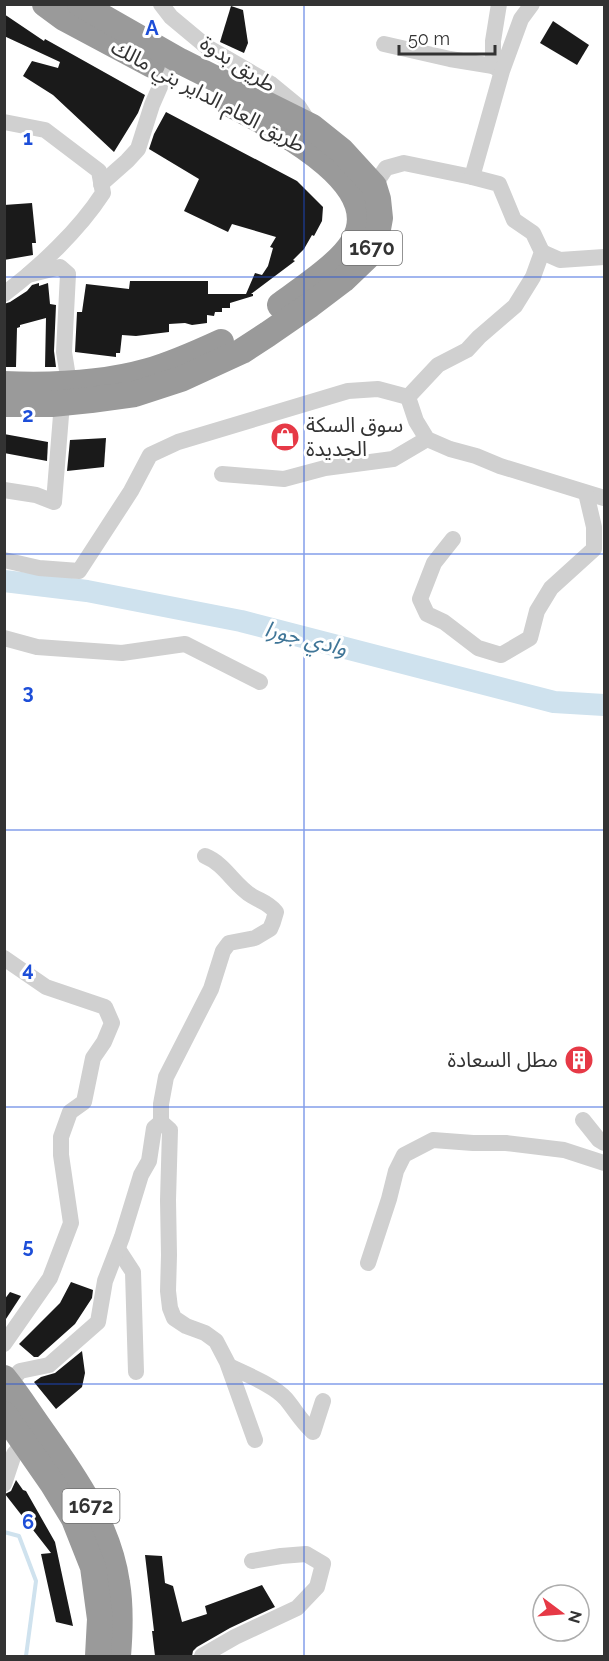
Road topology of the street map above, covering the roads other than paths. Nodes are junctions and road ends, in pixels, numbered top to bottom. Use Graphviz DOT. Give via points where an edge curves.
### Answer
graph roads {
  1 [pos="45,4"];
  2 [pos="80,4"];
  3 [pos="161,4"];
  4 [pos="499,4"];
  5 [pos="532,4"];
  6 [pos="384,44"];
  7 [pos="497,69"];
  8 [pos="166,73"];
  9 [pos="4,122"];
  10 [pos="312,127"];
  11 [pos="472,177"];
  12 [pos="101,184"];
  13 [pos="365,194"];
  14 [pos="542,252"];
  15 [pos="604,257"];
  16 [pos="26,276"];
  17 [pos="4,294"];
  18 [pos="4,384"];
  19 [pos="66,393"];
  20 [pos="408,397"];
  21 [pos="4,404"];
  22 [pos="427,438"];
  23 [pos="222,474"];
  24 [pos="4,490"];
  25 [pos="586,493"];
  26 [pos="604,498"];
  27 [pos="453,539"];
  28 [pos="4,560"];
  29 [pos="4,638"];
  30 [pos="261,682"];
  31 [pos="205,856"];
  32 [pos="4,958"];
  33 [pos="583,1120"];
  34 [pos="161,1122"];
  35 [pos="604,1143"];
  36 [pos="604,1163"];
  37 [pos="118,1250"];
  38 [pos="368,1263"];
  39 [pos="4,1344"];
  40 [pos="229,1366"];
  41 [pos="136,1372"];
  42 [pos="7,1381"];
  43 [pos="323,1401"];
  44 [pos="4,1414"];
  45 [pos="255,1440"];
  46 [pos="24,1442"];
  47 [pos="4,1484"];
  48 [pos="252,1561"];
  49 [pos="98,1656"];
  50 [pos="118,1656"];
  51 [pos="202,1656"];
  1 -- 8 [label="highway, طريق العام الداير بني مالك / 1670"];
  2 -- 10 [label="highway, طريق العام الداير بني مالك" via="180,61"];
  3 -- 10 [label="street, طريق بدوة" via="207,47 278,89 299,107"];
  4 -- 7 [label="street" via="493,41"];
  5 -- 7 [label="street"];
  6 -- 7 [label="street"];
  7 -- 11 [label="street"];
  8 -- 12 [label="street" via="138,149"];
  8 -- 13 [label="highway, طريق العام الداير بني مالك / 1670" via="297,141"];
  9 -- 12 [label="street" via="45,130 99,171"];
  10 -- 13 [label="highway, طريق العام الداير بني مالك" via="342,151"];
  11 -- 13 [label="street" via="404,163 386,168"];
  11 -- 14 [label="street" via="499,184 514,220 533,233"];
  12 -- 16 [label="street" via="103,193 93,208"];
  13 -- 19 [label="highway, 1670" via="360,229 342,257 251,325 195,354"];
  14 -- 15 [label="street" via="560,260"];
  14 -- 20 [label="street" via="533,277 515,306 467,350 438,365"];
  16 -- 17 [label="street"];
  16 -- 19 [label="street" via="60,267 68,274"];
  18 -- 19 [label="highway, 1670"];
  19 -- 21 [label="highway, 1670"];
  19 -- 24 [label="street" via="54,502"];
  20 -- 22 [label="street"];
  20 -- 28 [label="street" via="378,389 348,391 178,442 150,455 79,571"];
  22 -- 23 [label="street" via="393,459 325,468 284,479"];
  22 -- 25 [label="street"];
  25 -- 26 [label="street"];
  25 -- 27 [label="street" via="594,527 594,549 551,588 537,611 530,638 501,655 478,648 427,614 420,599 434,564"];
  29 -- 30 [label="street" via="37,646 122,653 185,644"];
  31 -- 34 [label="street" via="276,912 270,929 255,938 229,943 223,951 211,989 166,1077"];
  32 -- 39 [label="street" via="46,987 105,1008 112,1023 93,1058 84,1102 70,1112 61,1137 71,1223 50,1278"];
  33 -- 35 [label="street"];
  34 -- 37 [label="street" via="154,1128 149,1161"];
  34 -- 40 [label="street" via="170,1130 171,1308 174,1318 216,1341"];
  36 -- 38 [label="street" via="564,1149 434,1140 404,1155"];
  37 -- 41 [label="street" via="134,1272"];
  37 -- 42 [label="street" via="105,1281 98,1322 49,1365 20,1371"];
  40 -- 43 [label="street" via="285,1397 313,1432"];
  40 -- 45 [label="street"];
  42 -- 50 [label="highway, 1672" via="74,1477 96,1516 117,1581"];
  44 -- 46 [label="highway, 1672"];
  46 -- 47 [label="street" via="14,1454"];
  46 -- 49 [label="highway, 1672" via="74,1519 93,1567 100,1619"];
  48 -- 51 [label="street" via="306,1554 323,1564 317,1587 297,1608"];
}
